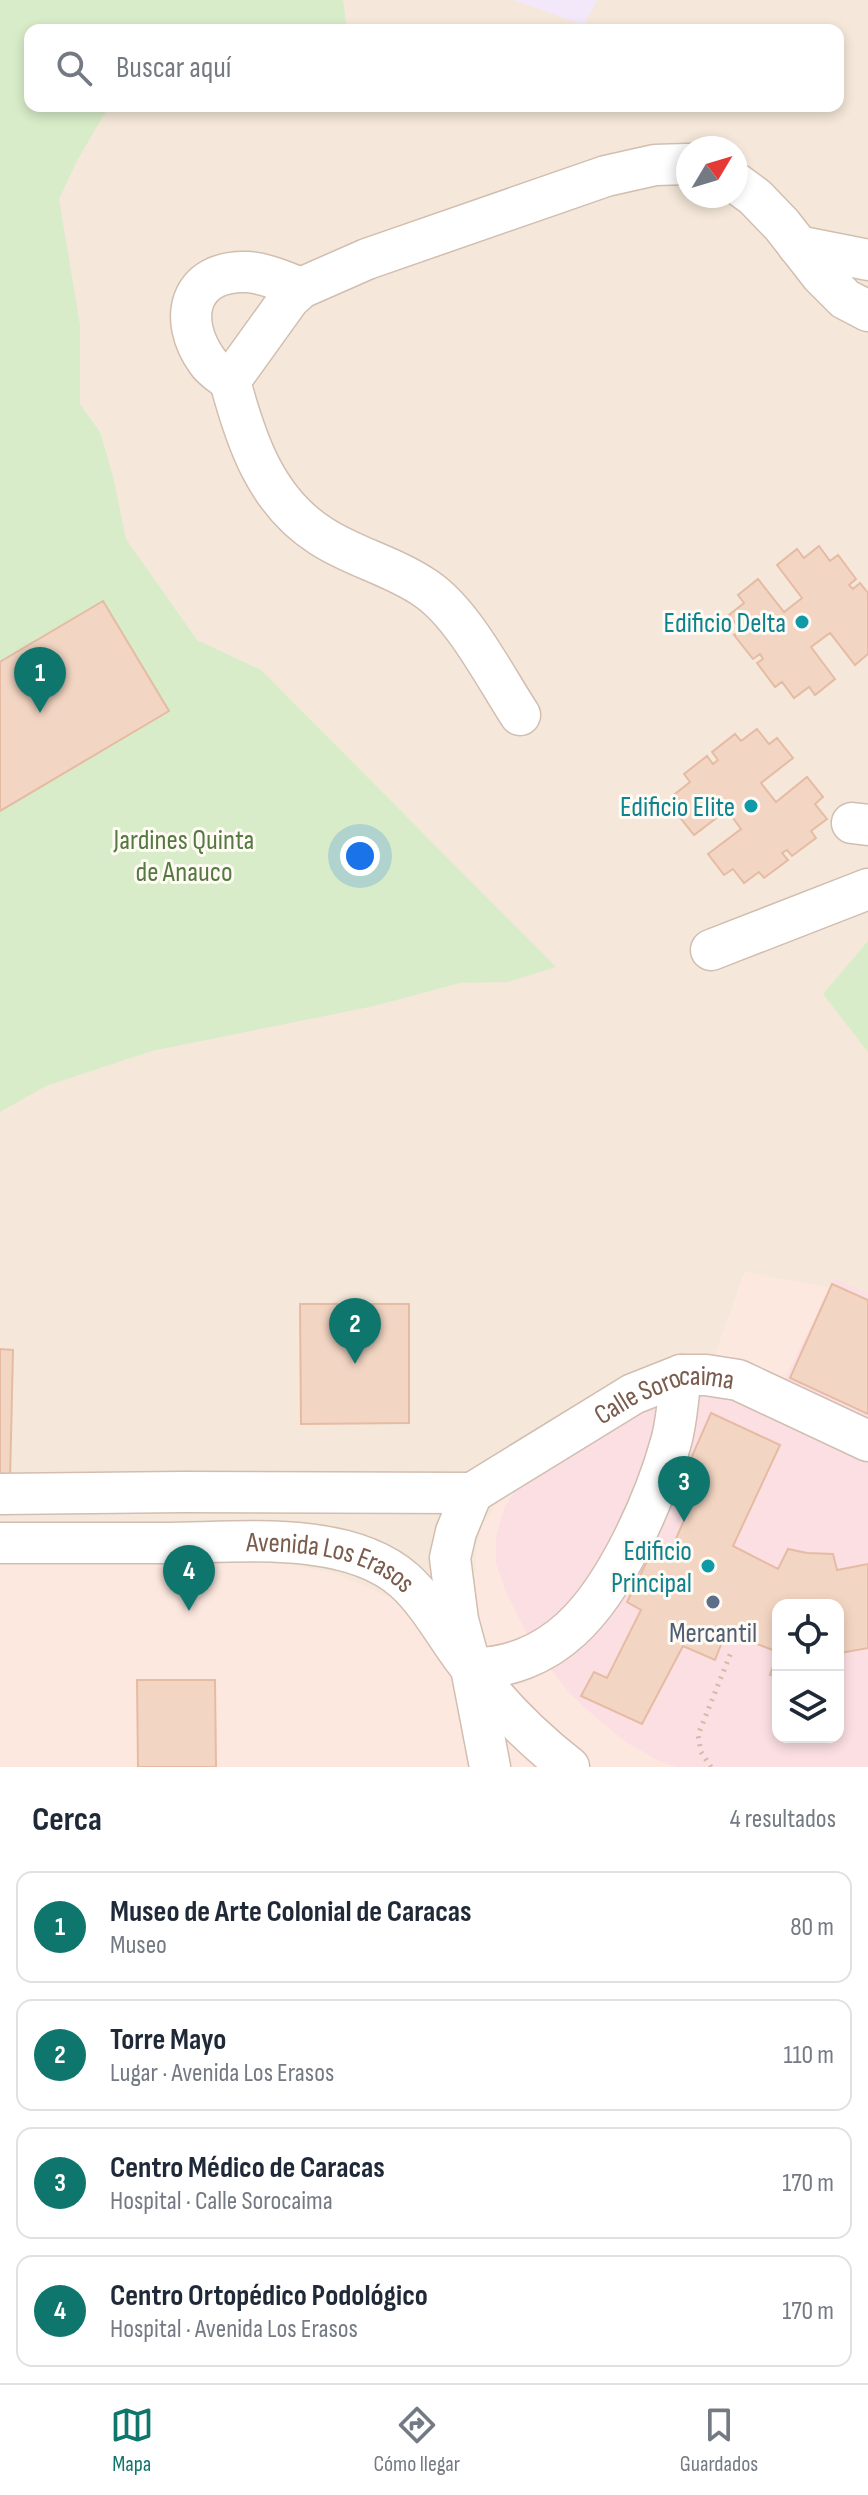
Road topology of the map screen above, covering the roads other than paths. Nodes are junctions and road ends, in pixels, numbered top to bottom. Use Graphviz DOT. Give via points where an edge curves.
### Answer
graph roads {
  1 [pos="676,164"];
  2 [pos="748,192"];
  3 [pos="798,246"];
  4 [pos="868,260"];
  5 [pos="301,288"];
  6 [pos="868,311"];
  7 [pos="230,381"];
  8 [pos="520,715"];
  9 [pos="868,889"];
  10 [pos="711,950"];
  11 [pos="681,1375"];
  12 [pos="868,1441"];
  13 [pos="472,1493"];
  14 [pos="0,1494"];
  15 [pos="0,1543"];
  16 [pos="471,1668"];
  17 [pos="490,1767"];
  18 [pos="569,1767"];
  1 -- 5 [label="street" via="606,176 367,259"];
  2 -- 3 [label="street"];
  3 -- 4 [label="street"];
  3 -- 6 [label="street" via="845,299"];
  5 -- 7 [label="street"];
  5 -- 7 [label="street" via="249,272 227,274 200,288 190,305 190,326 209,364"];
  7 -- 8 [label="street" via="261,471 289,510 321,536 427,589 456,617"];
  9 -- 10 [label="street"];
  11 -- 12 [label="street, Calle Sorocaima" via="738,1380"];
  11 -- 13 [label="street, Calle Sorocaima" via="633,1394"];
  11 -- 16 [label="street" via="672,1439 660,1477 634,1536 595,1601 572,1628 542,1650 514,1664"];
  13 -- 14 [label="street, Avenida Los Erasos"];
  13 -- 16 [label="street" via="450,1558"];
  15 -- 16 [label="street, Avenida Los Erasos" via="291,1543 359,1556 387,1566 407,1583"];
  16 -- 17 [label="street"];
  16 -- 18 [label="street, Avenida Los Erasos" via="526,1731"];
}
